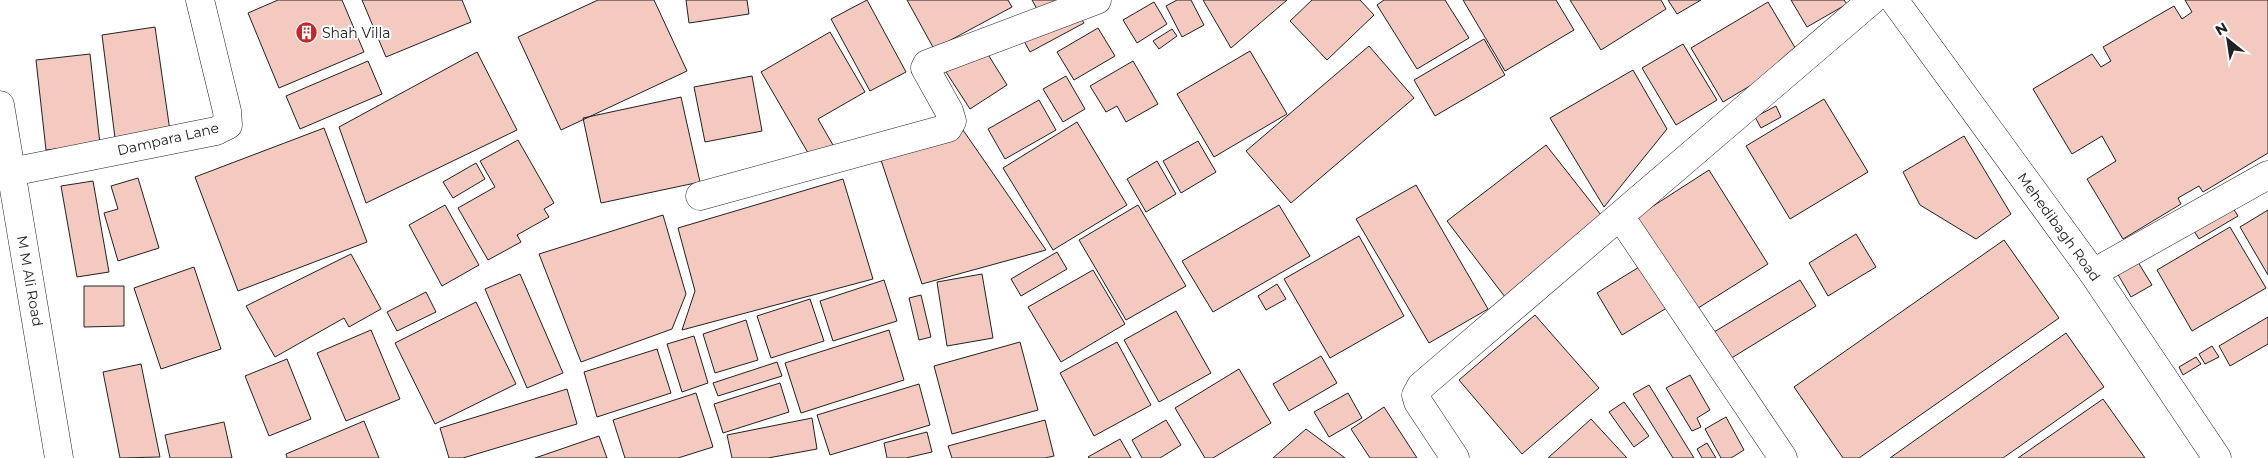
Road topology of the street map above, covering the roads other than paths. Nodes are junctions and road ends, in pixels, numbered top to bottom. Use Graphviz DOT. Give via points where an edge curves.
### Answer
graph roads {
  1 [pos="200,0"];
  2 [pos="1097,0"];
  3 [pos="1872,0"];
  4 [pos="1894,0"];
  5 [pos="0,105"];
  6 [pos="11,172"];
  7 [pos="2268,175"];
  8 [pos="700,196"];
  9 [pos="1620,216"];
  10 [pos="2092,273"];
  11 [pos="59,458"];
  12 [pos="1455,458"];
  13 [pos="1782,458"];
  14 [pos="2217,458"];
  1 -- 6 [label="street, Dampara Lane" via="228,111 228,125 216,131"];
  2 -- 8 [label="street" via="927,64 925,68 949,111 952,121 948,128"];
  3 -- 9 [label="street"];
  4 -- 10 [label="street, Mehedibagh Road"];
  5 -- 6 [label="street, M M Ali Road"];
  6 -- 11 [label="street, M M Ali Road"];
  7 -- 10 [label="street"];
  9 -- 12 [label="street" via="1421,386 1416,395 1418,402"];
  9 -- 13 [label="street"];
  10 -- 14 [label="street, Mehedibagh Road"];
}
